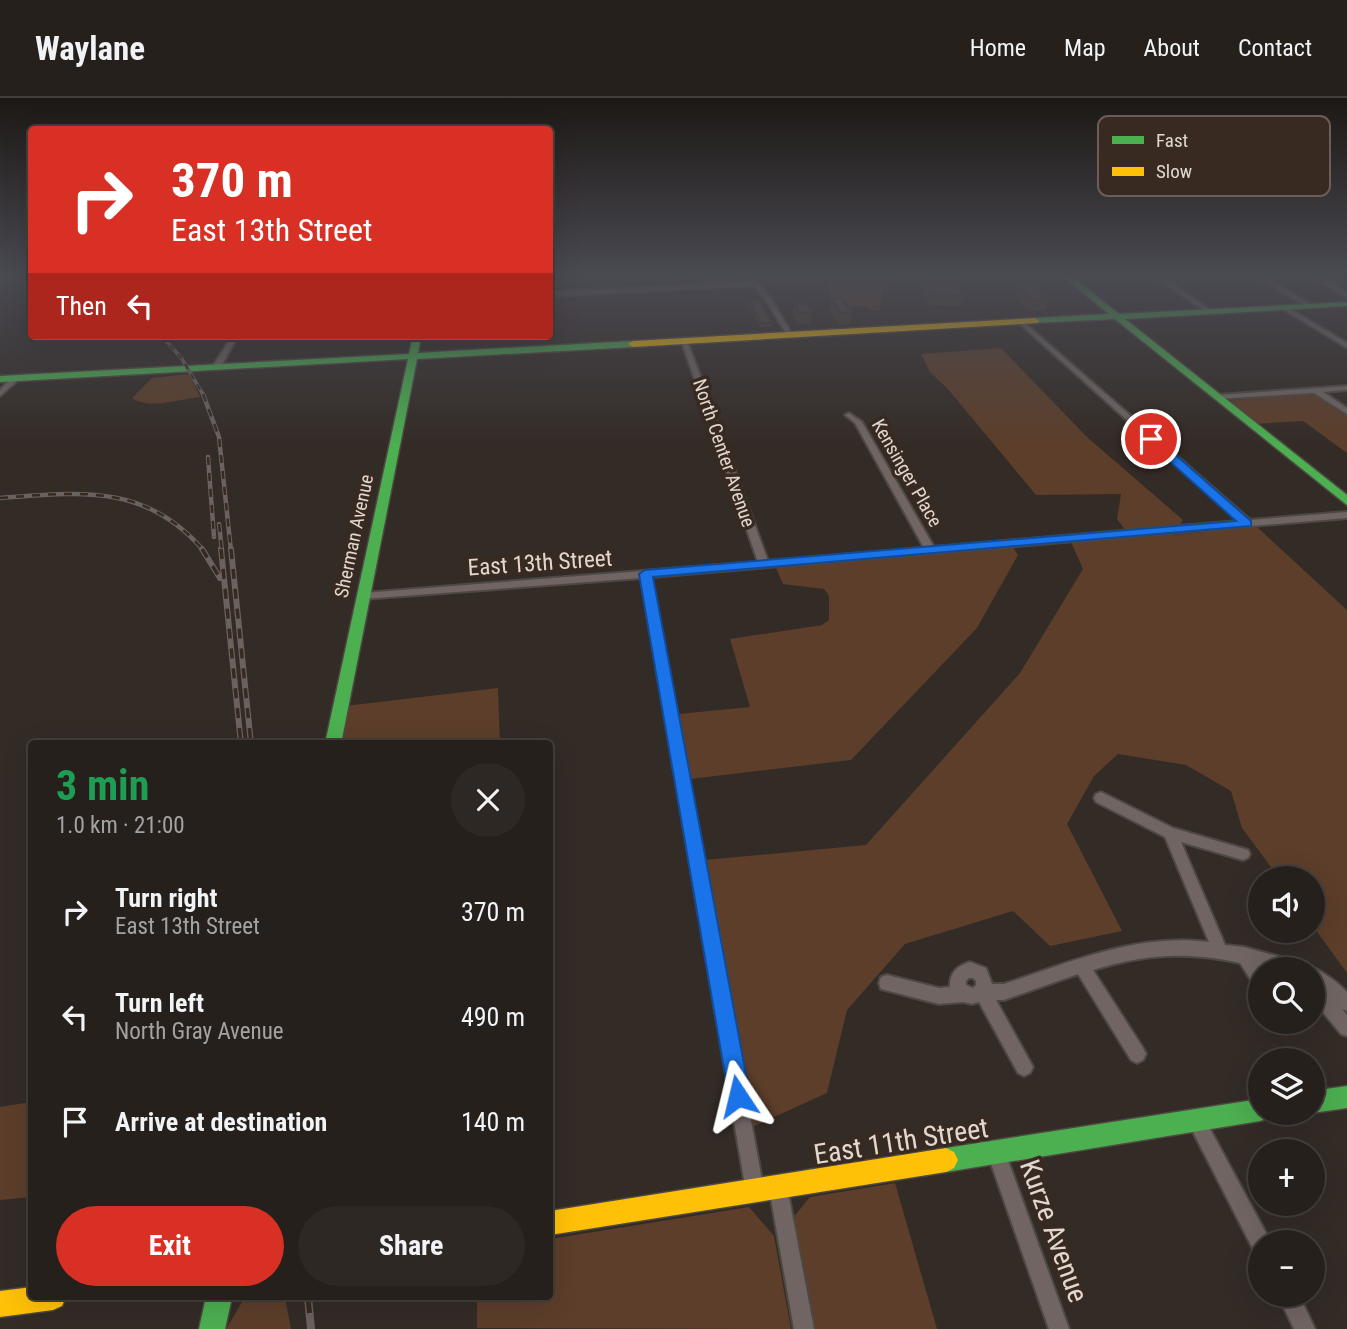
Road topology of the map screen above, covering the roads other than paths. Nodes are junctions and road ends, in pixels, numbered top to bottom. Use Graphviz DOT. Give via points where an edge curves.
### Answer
graph roads {
  1 [pos="834,331"];
  2 [pos="1032,331"];
  3 [pos="1134,331"];
  4 [pos="1329,331"];
  5 [pos="789,334"];
  6 [pos="232,340"];
  7 [pos="416,340"];
  8 [pos="684,340"];
  9 [pos="1347,346"];
  10 [pos="413,355"];
  11 [pos="217,366"];
  12 [pos="8,378"];
  13 [pos="1347,388"];
  14 [pos="1315,390"];
  15 [pos="0,394"];
  16 [pos="1217,397"];
  17 [pos="1347,412"];
  18 [pos="849,415"];
  19 [pos="1347,500"];
  20 [pos="1347,515"];
  21 [pos="1247,523"];
  22 [pos="932,551"];
  23 [pos="764,565"];
  24 [pos="645,574"];
  25 [pos="363,596"];
  26 [pos="334,740"];
  27 [pos="1101,798"];
  28 [pos="1170,833"];
  29 [pos="1243,854"];
  30 [pos="1220,951"];
  31 [pos="1244,955"];
  32 [pos="1251,957"];
  33 [pos="1248,961"];
  34 [pos="1082,967"];
  35 [pos="887,983"];
  36 [pos="1325,983"];
  37 [pos="974,994"];
  38 [pos="1325,1002"];
  39 [pos="1347,1003"];
  40 [pos="1347,1028"];
  41 [pos="1137,1054"];
  42 [pos="1024,1067"];
  43 [pos="1347,1097"];
  44 [pos="1325,1100"];
  45 [pos="1248,1112"];
  46 [pos="1196,1120"];
  47 [pos="996,1152"];
  48 [pos="778,1187"];
  49 [pos="755,1191"];
  50 [pos="553,1223"];
  51 [pos="1254,1230"];
  52 [pos="30,1300"];
  53 [pos="218,1300"];
  54 [pos="0,1304"];
  55 [pos="1294,1307"];
  56 [pos="212,1329"];
  57 [pos="804,1329"];
  58 [pos="1059,1329"];
  59 [pos="1305,1329"];
  1 -- 5 [label="main road"];
  2 -- 21 [label="street"];
  3 -- 16 [label="main road"];
  4 -- 9 [label="street"];
  5 -- 8 [label="main road"];
  6 -- 11 [label="street"];
  7 -- 10 [label="main road, Sherman Avenue"];
  8 -- 10 [label="main road"];
  8 -- 23 [label="street, North Center Avenue"];
  10 -- 11 [label="main road"];
  10 -- 25 [label="main road, Sherman Avenue"];
  11 -- 12 [label="main road"];
  12 -- 15 [label="street"];
  13 -- 14 [label="street"];
  14 -- 16 [label="street"];
  14 -- 17 [label="street"];
  16 -- 19 [label="main road"];
  18 -- 22 [label="street, Kensinger Place" via="858,422"];
  20 -- 21 [label="street, East 13th Street"];
  21 -- 22 [label="street, East 13th Street"];
  22 -- 23 [label="street, East 13th Street"];
  23 -- 24 [label="street, East 13th Street"];
  24 -- 25 [label="street, East 13th Street"];
  24 -- 49 [label="street"];
  25 -- 26 [label="main road, Sherman Avenue"];
  27 -- 28 [label="street"];
  28 -- 29 [label="street"];
  28 -- 30 [label="street"];
  30 -- 31 [label="street"];
  30 -- 34 [label="street" via="1166,947"];
  31 -- 32 [label="street"];
  31 -- 33 [label="street"];
  34 -- 37 [label="street" via="1004,992"];
  34 -- 41 [label="street"];
  35 -- 37 [label="street" via="939,996"];
  36 -- 39 [label="street"];
  37 -- 42 [label="street"];
  38 -- 40 [label="street"];
  43 -- 44 [label="main road"];
  45 -- 46 [label="main road, East 11th Street"];
  46 -- 47 [label="main road, East 11th Street"];
  46 -- 51 [label="street"];
  47 -- 48 [label="main road, East 11th Street"];
  47 -- 58 [label="street, Kurze Avenue"];
  48 -- 49 [label="main road, East 11th Street"];
  48 -- 57 [label="street"];
  49 -- 50 [label="main road, East 11th Street"];
  52 -- 54 [label="main road"];
  53 -- 56 [label="main road"];
  55 -- 59 [label="street"];
}
